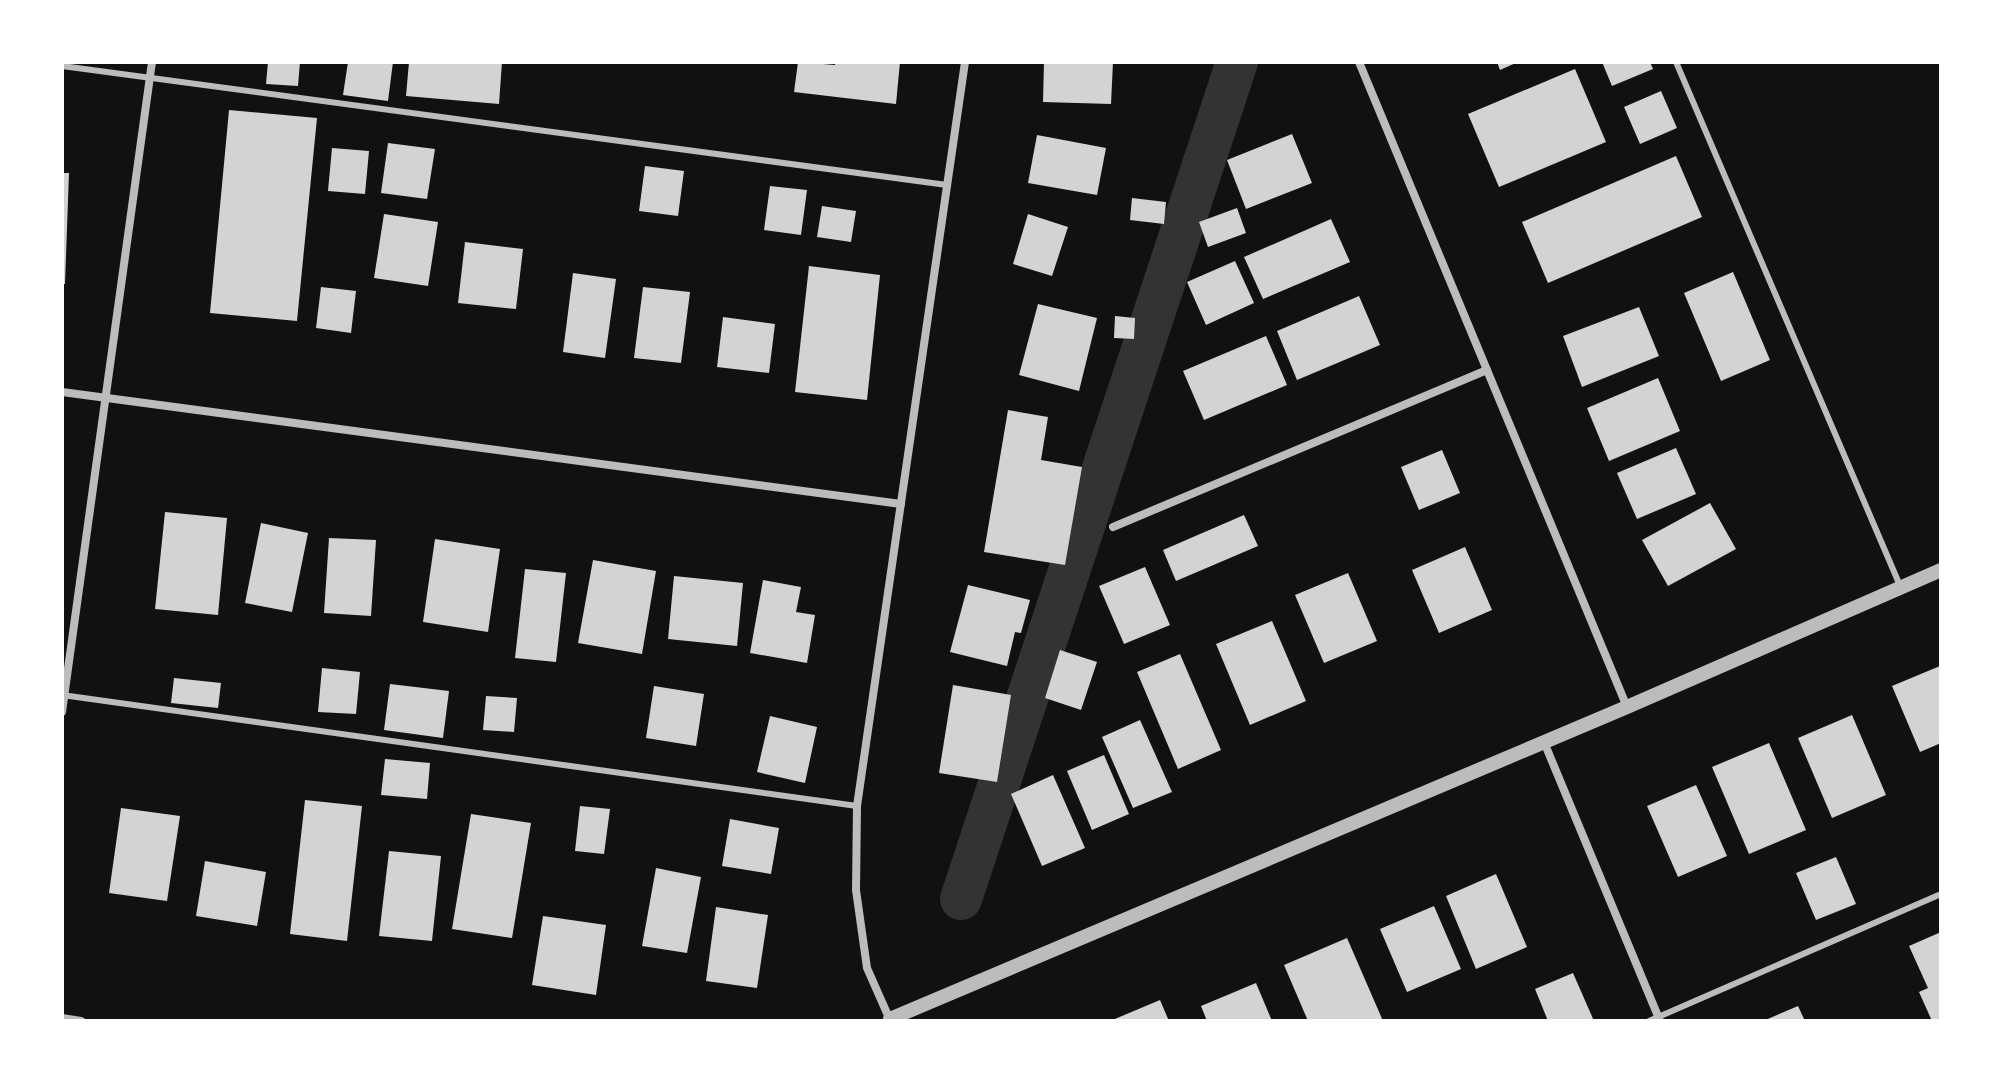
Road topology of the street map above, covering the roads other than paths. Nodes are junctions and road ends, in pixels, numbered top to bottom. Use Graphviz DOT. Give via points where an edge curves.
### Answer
graph roads {
  1 [pos="152,62"];
  2 [pos="965,62"];
  3 [pos="1359,62"];
  4 [pos="1676,62"];
  5 [pos="62,66"];
  6 [pos="149,78"];
  7 [pos="947,185"];
  8 [pos="1487,370"];
  9 [pos="62,392"];
  10 [pos="104,397"];
  11 [pos="901,504"];
  12 [pos="1113,527"];
  13 [pos="1941,570"];
  14 [pos="1901,588"];
  15 [pos="63,696"];
  16 [pos="1627,707"];
  17 [pos="62,712"];
  18 [pos="1544,742"];
  19 [pos="857,806"];
  20 [pos="1941,894"];
  21 [pos="62,1018"];
  22 [pos="888,1020"];
  23 [pos="1656,1020"];
  24 [pos="81,1021"];
  1 -- 6 [label="street"];
  2 -- 7 [label="street"];
  3 -- 8 [label="street"];
  4 -- 14 [label="lane"];
  5 -- 6 [label="lane"];
  6 -- 7 [label="lane"];
  6 -- 10 [label="street"];
  7 -- 11 [label="street"];
  8 -- 12 [label="street"];
  8 -- 16 [label="street"];
  9 -- 10 [label="street"];
  10 -- 11 [label="street"];
  10 -- 15 [label="street"];
  11 -- 19 [label="street"];
  13 -- 14 [label="street"];
  14 -- 16 [label="street"];
  15 -- 17 [label="street"];
  15 -- 19 [label="lane"];
  16 -- 18 [label="street"];
  18 -- 22 [label="street"];
  18 -- 23 [label="street"];
  19 -- 22 [label="street" via="856,890 867,968"];
  20 -- 23 [label="lane"];
  21 -- 24 [label="street"];
}
